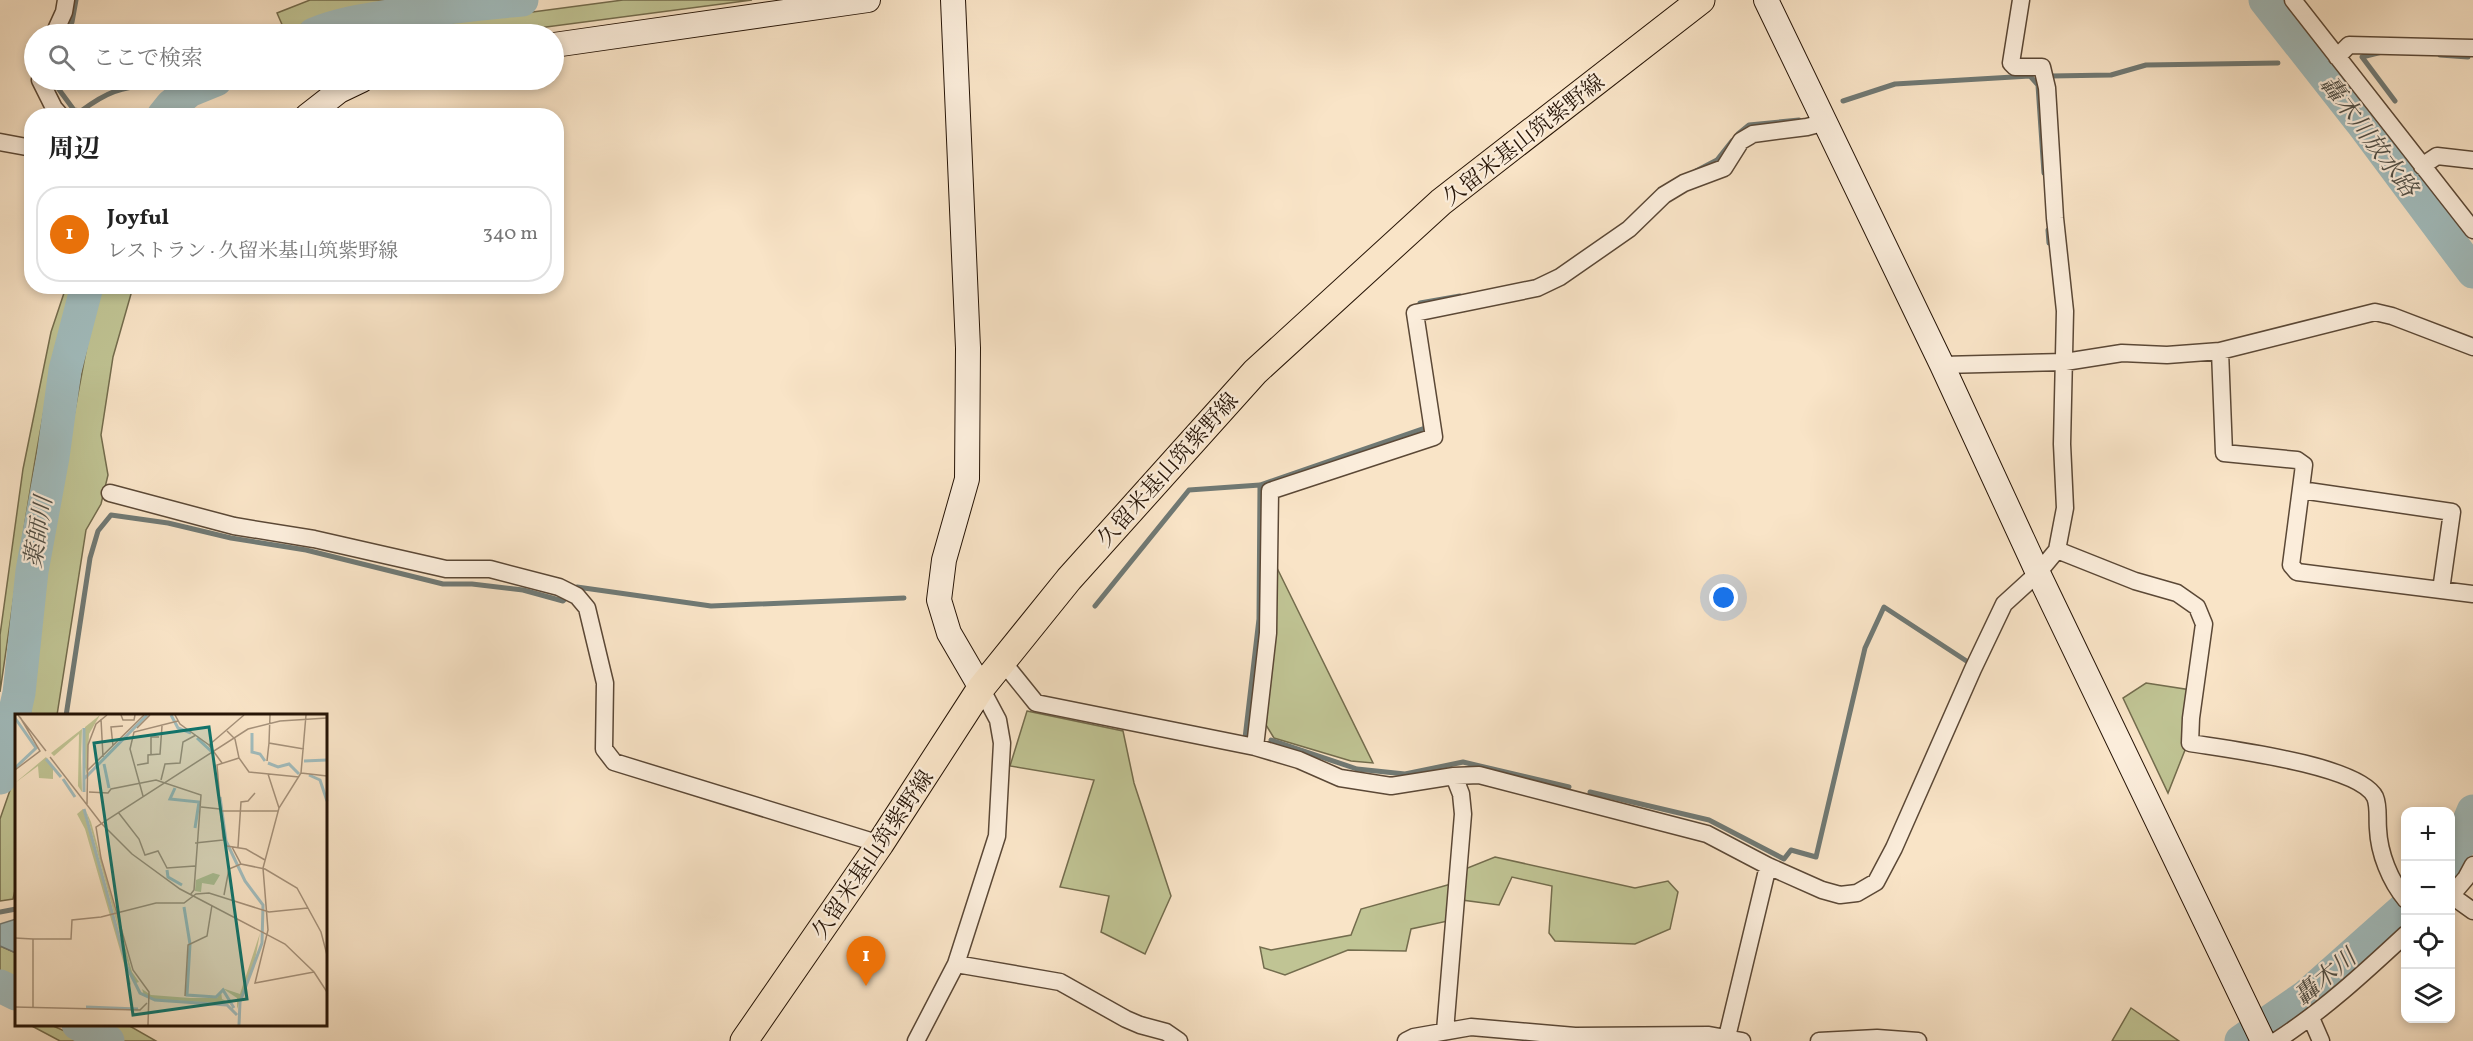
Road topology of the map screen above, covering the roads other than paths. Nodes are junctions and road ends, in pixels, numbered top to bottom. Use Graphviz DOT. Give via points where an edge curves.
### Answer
graph roads {
  1 [pos="66,0"];
  2 [pos="868,0"];
  3 [pos="953,0"];
  4 [pos="1701,0"];
  5 [pos="1766,0"];
  6 [pos="2021,0"];
  7 [pos="2293,0"];
  8 [pos="59,24"];
  9 [pos="564,44"];
  10 [pos="2473,48"];
  11 [pos="2337,57"];
  12 [pos="45,90"];
  13 [pos="341,90"];
  14 [pos="54,108"];
  15 [pos="317,108"];
  16 [pos="1826,122"];
  17 [pos="0,142"];
  18 [pos="24,146"];
  19 [pos="2473,160"];
  20 [pos="2421,166"];
  21 [pos="2473,230"];
  22 [pos="2473,347"];
  23 [pos="2220,351"];
  24 [pos="2065,362"];
  25 [pos="1942,365"];
  26 [pos="2301,490"];
  27 [pos="110,493"];
  28 [pos="2057,550"];
  29 [pos="2038,573"];
  30 [pos="2441,590"];
  31 [pos="2473,594"];
  32 [pos="1003,662"];
  33 [pos="981,688"];
  34 [pos="1255,747"];
  35 [pos="1454,776"];
  36 [pos="880,844"];
  37 [pos="2473,865"];
  38 [pos="1768,866"];
  39 [pos="2455,891"];
  40 [pos="2401,892"];
  41 [pos="2455,900"];
  42 [pos="2473,911"];
  43 [pos="2401,939"];
  44 [pos="956,964"];
  45 [pos="2311,1018"];
  46 [pos="1445,1031"];
  47 [pos="1708,1038"];
  48 [pos="1735,1039"];
  49 [pos="2267,1040"];
  50 [pos="744,1041"];
  51 [pos="916,1041"];
  52 [pos="1179,1041"];
  53 [pos="1406,1041"];
  54 [pos="1819,1041"];
  55 [pos="1918,1041"];
  56 [pos="2321,1041"];
  1 -- 8 [label="street"];
  2 -- 9 [label="street"];
  3 -- 33 [label="street" via="968,348 967,479 944,560 939,600 949,633"];
  4 -- 32 [label="main road, 久留米基山筑紫野線" via="1442,202 1255,372 1069,579"];
  5 -- 16 [label="street"];
  6 -- 24 [label="street" via="2011,63 2015,68 2042,68 2047,88 2065,311"];
  7 -- 11 [label="street"];
  10 -- 11 [label="street" via="2349,45"];
  11 -- 20 [label="street"];
  12 -- 14 [label="street"];
  13 -- 15 [label="street"];
  16 -- 25 [label="street"];
  16 -- 34 [label="street" via="1754,134 1741,141 1724,168 1664,195 1629,229 1560,277 1537,288 1416,313 1434,437 1270,490 1268,633"];
  17 -- 18 [label="street"];
  19 -- 20 [label="street" via="2437,156"];
  20 -- 21 [label="street"];
  22 -- 23 [label="street" via="2375,312"];
  23 -- 24 [label="street" via="2122,353"];
  23 -- 26 [label="street" via="2224,453 2297,459 2304,465"];
  24 -- 25 [label="street"];
  24 -- 28 [label="street" via="2065,508"];
  25 -- 29 [label="street"];
  26 -- 30 [label="street" via="2291,566 2297,572"];
  26 -- 30 [label="street" via="2452,512"];
  27 -- 36 [label="street" via="234,526 314,539 446,569 490,569 559,586 587,608 605,683 604,749 614,762"];
  28 -- 29 [label="street"];
  28 -- 40 [label="street" via="2177,593 2197,607 2204,624 2190,743 2305,764 2345,776 2368,788 2376,798 2381,853"];
  29 -- 38 [label="street" via="2004,604 1875,882 1857,893 1840,894"];
  29 -- 49 [label="street" via="2250,1015"];
  30 -- 31 [label="street"];
  32 -- 33 [label="main road, 久留米基山筑紫野線"];
  32 -- 34 [label="street" via="1036,703"];
  33 -- 36 [label="main road, 久留米基山筑紫野線"];
  33 -- 44 [label="street" via="998,720 1002,743 997,836"];
  34 -- 35 [label="street" via="1340,778 1391,786"];
  35 -- 38 [label="street" via="1479,775 1672,823 1707,834"];
  35 -- 46 [label="street" via="1463,814"];
  36 -- 50 [label="main road, 久留米基山筑紫野線"];
  37 -- 39 [label="street"];
  38 -- 48 [label="street"];
  41 -- 42 [label="street"];
  43 -- 45 [label="street"];
  44 -- 51 [label="street"];
  44 -- 52 [label="street" via="1060,982 1126,1019 1166,1032"];
  45 -- 49 [label="street"];
  45 -- 56 [label="street"];
  46 -- 47 [label="street" via="1471,1027 1575,1036"];
  46 -- 53 [label="street"];
  47 -- 48 [label="street"];
  54 -- 55 [label="street"];
}
